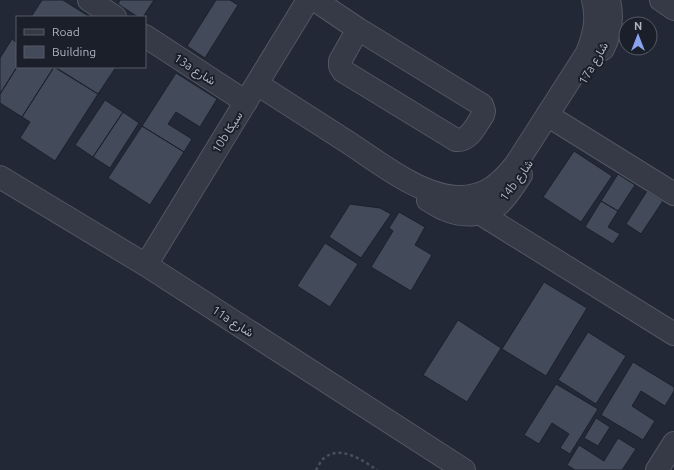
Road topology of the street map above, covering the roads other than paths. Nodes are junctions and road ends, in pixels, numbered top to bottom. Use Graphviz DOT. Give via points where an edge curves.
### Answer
graph roads {
  1 [pos="89,0"];
  2 [pos="308,0"];
  3 [pos="315,0"];
  4 [pos="593,0"];
  5 [pos="624,0"];
  6 [pos="661,0"];
  7 [pos="674,9"];
  8 [pos="611,10"];
  9 [pos="114,16"];
  10 [pos="358,28"];
  11 [pos="146,37"];
  12 [pos="251,93"];
  13 [pos="553,118"];
  14 [pos="399,176"];
  15 [pos="0,177"];
  16 [pos="674,194"];
  17 [pos="481,214"];
  18 [pos="146,265"];
  19 [pos="674,334"];
  20 [pos="674,443"];
  21 [pos="464,470"];
  22 [pos="657,470"];
  1 -- 9 [label="street"];
  2 -- 12 [label="street, 10b سيكا"];
  3 -- 10 [label="street"];
  4 -- 13 [label="street, 17a شارع" via="596,20 592,41"];
  5 -- 8 [label="street, 17a شارع"];
  6 -- 7 [label="street"];
  8 -- 13 [label="street, 17a شارع" via="609,33 604,46"];
  10 -- 10 [label="street" via="340,61 342,71 456,140 464,140 483,114 482,105"];
  11 -- 12 [label="street, 13a شارع"];
  12 -- 14 [label="street, 14b شارع"];
  12 -- 18 [label="street, 10b سيكا"];
  13 -- 14 [label="street, 14b شارع" via="500,183 489,190 475,195 444,196 430,192"];
  13 -- 16 [label="street"];
  13 -- 17 [label="street, 14b شارع" via="508,195 497,206"];
  14 -- 17 [label="street, 14b شارع" via="445,210 462,214"];
  15 -- 18 [label="street, 11a شارع"];
  17 -- 19 [label="street"];
  18 -- 21 [label="street, 11a شارع"];
  20 -- 22 [label="street"];
}
